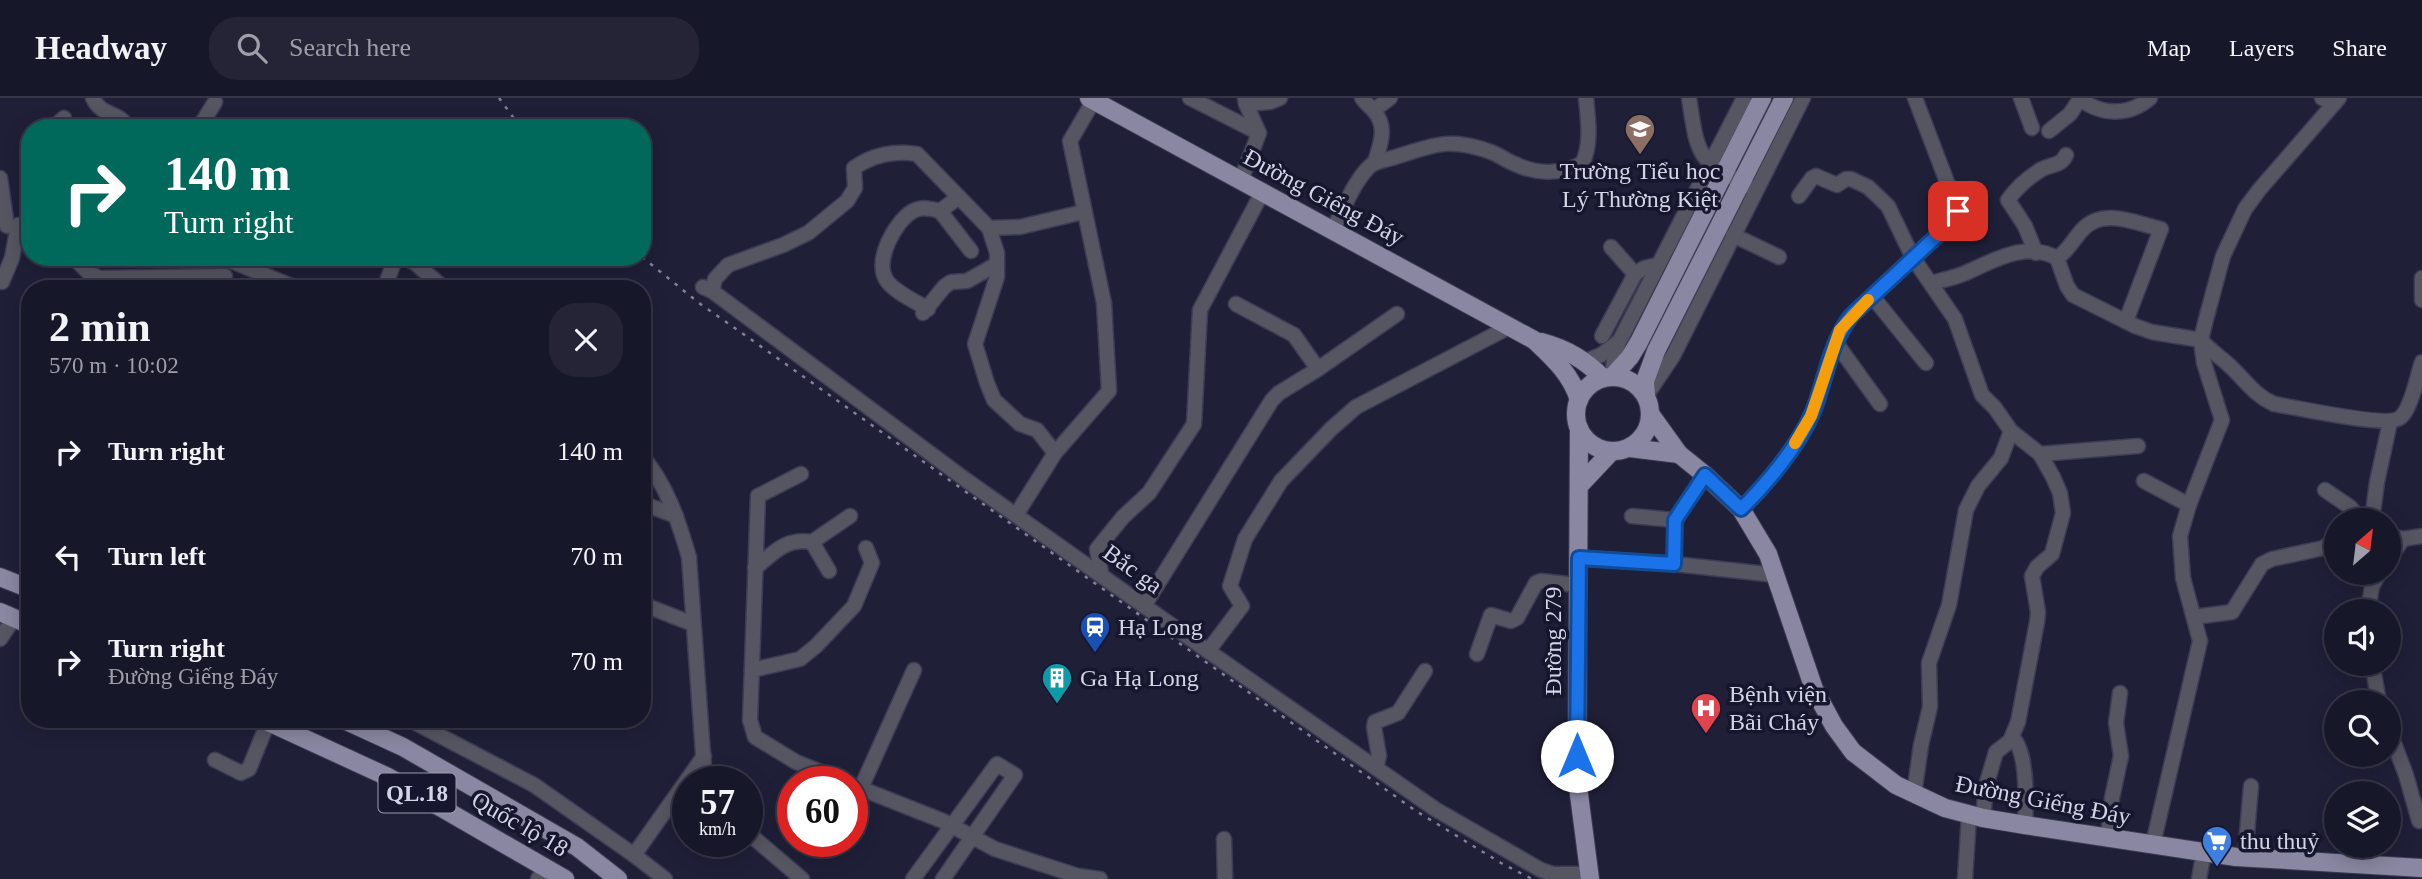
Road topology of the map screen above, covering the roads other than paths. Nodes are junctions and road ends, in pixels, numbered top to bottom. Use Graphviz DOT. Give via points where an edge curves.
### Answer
graph roads {
  1 [pos="93,98"];
  2 [pos="1190,98"];
  3 [pos="1280,98"];
  4 [pos="1362,98"];
  5 [pos="1390,98"];
  6 [pos="1586,98"];
  7 [pos="1689,98"];
  8 [pos="1744,98"];
  9 [pos="1762,98"];
  10 [pos="1784,98"];
  11 [pos="1802,98"];
  12 [pos="1915,98"];
  13 [pos="1931,98"];
  14 [pos="2021,98"];
  15 [pos="2150,98"];
  16 [pos="1091,99"];
  17 [pos="2080,99"];
  18 [pos="2332,100"];
  19 [pos="1246,101"];
  20 [pos="215,102"];
  21 [pos="1374,110"];
  22 [pos="1923,117"];
  23 [pos="120,119"];
  24 [pos="205,119"];
  25 [pos="2032,128"];
  26 [pos="2049,131"];
  27 [pos="1259,133"];
  28 [pos="2066,155"];
  29 [pos="1375,162"];
  30 [pos="1717,169"];
  31 [pos="0,178"];
  32 [pos="1241,180"];
  33 [pos="1749,186"];
  34 [pos="1263,191"];
  35 [pos="1799,196"];
  36 [pos="959,197"];
  37 [pos="940,211"];
  38 [pos="1083,212"];
  39 [pos="14,226"];
  40 [pos="989,228"];
  41 [pos="1333,229"];
  42 [pos="1733,236"];
  43 [pos="1611,247"];
  44 [pos="971,251"];
  45 [pos="2036,253"];
  46 [pos="1779,257"];
  47 [pos="1913,258"];
  48 [pos="2057,258"];
  49 [pos="997,264"];
  50 [pos="1657,265"];
  51 [pos="82,266"];
  52 [pos="248,266"];
  53 [pos="418,266"];
  54 [pos="1635,274"];
  55 [pos="2422,278"];
  56 [pos="162,280"];
  57 [pos="279,280"];
  58 [pos="435,280"];
  59 [pos="2,282"];
  60 [pos="1931,283"];
  61 [pos="1872,296"];
  62 [pos="2422,300"];
  63 [pos="1236,304"];
  64 [pos="1397,314"];
  65 [pos="2126,321"];
  66 [pos="1511,326"];
  67 [pos="1602,336"];
  68 [pos="1534,340"];
  69 [pos="2202,340"];
  70 [pos="1619,342"];
  71 [pos="1836,343"];
  72 [pos="1586,361"];
  73 [pos="2422,362"];
  74 [pos="1926,363"];
  75 [pos="1318,369"];
  76 [pos="1610,373"];
  77 [pos="2420,378"];
  78 [pos="1646,396"];
  79 [pos="1578,400"];
  80 [pos="1880,404"];
  81 [pos="1651,415"];
  82 [pos="2390,422"];
  83 [pos="1578,428"];
  84 [pos="2011,431"];
  85 [pos="2137,446"];
  86 [pos="1630,448"];
  87 [pos="1611,452"];
  88 [pos="1055,453"];
  89 [pos="1679,454"];
  90 [pos="2040,454"];
  91 [pos="651,466"];
  92 [pos="801,474"];
  93 [pos="1705,475"];
  94 [pos="2144,481"];
  95 [pos="1579,486"];
  96 [pos="2325,490"];
  97 [pos="2189,505"];
  98 [pos="651,506"];
  99 [pos="2351,508"];
  100 [pos="2374,508"];
  101 [pos="1741,509"];
  102 [pos="1016,515"];
  103 [pos="676,516"];
  104 [pos="850,516"];
  105 [pos="1632,516"];
  106 [pos="1675,520"];
  107 [pos="2422,536"];
  108 [pos="2401,537"];
  109 [pos="812,542"];
  110 [pos="2324,547"];
  111 [pos="866,548"];
  112 [pos="1579,558"];
  113 [pos="1674,564"];
  114 [pos="755,568"];
  115 [pos="829,571"];
  116 [pos="1101,573"];
  117 [pos="1776,575"];
  118 [pos="0,576"];
  119 [pos="21,585"];
  120 [pos="1577,585"];
  121 [pos="1144,606"];
  122 [pos="651,608"];
  123 [pos="2194,617"];
  124 [pos="15,618"];
  125 [pos="693,624"];
  126 [pos="0,639"];
  127 [pos="1208,651"];
  128 [pos="1477,654"];
  129 [pos="751,670"];
  130 [pos="914,670"];
  131 [pos="1425,671"];
  132 [pos="2120,694"];
  133 [pos="263,728"];
  134 [pos="280,728"];
  135 [pos="362,728"];
  136 [pos="425,728"];
  137 [pos="2012,737"];
  138 [pos="704,756"];
  139 [pos="215,760"];
  140 [pos="2401,762"];
  141 [pos="698,766"];
  142 [pos="704,766"];
  143 [pos="806,766"];
  144 [pos="867,766"];
  145 [pos="1376,768"];
  146 [pos="2251,786"];
  147 [pos="868,791"];
  148 [pos="1914,794"];
  149 [pos="672,803"];
  150 [pos="1976,816"];
  151 [pos="2419,821"];
  152 [pos="2025,825"];
  153 [pos="952,826"];
  154 [pos="972,837"];
  155 [pos="2108,837"];
  156 [pos="1224,839"];
  157 [pos="2152,844"];
  158 [pos="763,846"];
  159 [pos="2204,851"];
  160 [pos="634,855"];
  161 [pos="2245,857"];
  162 [pos="2422,868"];
  163 [pos="542,873"];
  164 [pos="1590,877"];
  165 [pos="565,879"];
  166 [pos="618,879"];
  167 [pos="665,879"];
  168 [pos="802,879"];
  169 [pos="914,879"];
  170 [pos="943,879"];
  171 [pos="1100,879"];
  172 [pos="1225,879"];
  173 [pos="1965,879"];
  174 [pos="2199,879"];
  1 -- 23 [label="street" via="100,110"];
  2 -- 27 [label="street"];
  3 -- 19 [label="street"];
  4 -- 21 [label="street"];
  5 -- 21 [label="street"];
  6 -- 29 [label="street" via="1587,155 1582,164 1570,169 1536,172 1491,152 1449,143"];
  7 -- 30 [label="street" via="1698,149"];
  8 -- 30 [label="street"];
  9 -- 30 [label="main road"];
  10 -- 33 [label="main road"];
  11 -- 33 [label="street"];
  12 -- 22 [label="street"];
  13 -- 22 [label="street"];
  14 -- 25 [label="street"];
  15 -- 17 [label="street" via="2135,108 2115,112 2095,109"];
  16 -- 32 [label="main road, Đường Giếng Đáy"];
  16 -- 38 [label="street" via="1070,141"];
  17 -- 26 [label="street"];
  18 -- 69 [label="street" via="2239,219 2223,256"];
  19 -- 27 [label="street"];
  20 -- 24 [label="street"];
  21 -- 29 [label="street" via="1383,133"];
  22 -- 47 [label="street" via="1958,211"];
  27 -- 32 [label="street"];
  28 -- 45 [label="street" via="2021,184 2008,200"];
  29 -- 41 [label="street" via="1357,182"];
  30 -- 33 [label="street"];
  30 -- 50 [label="street"];
  30 -- 76 [label="main road" via="1630,357"];
  31 -- 39 [label="street"];
  32 -- 34 [label="main road, Đường Giếng Đáy"];
  33 -- 42 [label="street"];
  33 -- 78 [label="main road" via="1656,351 1645,381"];
  34 -- 41 [label="main road, Đường Giếng Đáy"];
  34 -- 116 [label="street" via="1200,310 1194,424 1149,493 1097,549"];
  35 -- 47 [label="street" via="1816,176 1837,185 1851,179 1868,187 1888,206"];
  36 -- 37 [label="street"];
  36 -- 40 [label="street"];
  36 -- 102 [label="street, Bắc ga" via="917,154 904,151 867,159 854,168 855,188 847,201 808,233 728,265 707,289"];
  37 -- 44 [label="street"];
  37 -- 49 [label="street" via="914,210 891,233 882,264 886,281 924,312 951,282 967,281"];
  38 -- 40 [label="street" via="1020,227"];
  38 -- 88 [label="street" via="1104,303 1109,391"];
  39 -- 59 [label="street" via="12,258"];
  40 -- 49 [label="street"];
  41 -- 66 [label="main road, Đường Giếng Đáy"];
  42 -- 46 [label="street"];
  42 -- 78 [label="street" via="1673,356"];
  43 -- 54 [label="street"];
  45 -- 48 [label="street"];
  45 -- 60 [label="street" via="1996,257 1962,275"];
  47 -- 60 [label="street"];
  47 -- 61 [label="street"];
  48 -- 65 [label="street" via="2073,295"];
  48 -- 65 [label="street" via="2085,226 2100,218 2161,229"];
  49 -- 88 [label="street" via="975,344 994,400 1020,424 1037,430"];
  50 -- 54 [label="street"];
  50 -- 70 [label="street"];
  51 -- 56 [label="street" via="100,278"];
  52 -- 57 [label="street"];
  53 -- 58 [label="street"];
  54 -- 67 [label="street"];
  55 -- 62 [label="street"];
  60 -- 84 [label="street" via="1955,319 1982,395"];
  61 -- 71 [label="street" via="1840,330"];
  61 -- 74 [label="street"];
  63 -- 75 [label="street" via="1294,335"];
  64 -- 75 [label="street"];
  65 -- 69 [label="street" via="2152,332"];
  66 -- 68 [label="main road, Đường Giếng Đáy"];
  66 -- 127 [label="street" via="1356,407 1299,460 1245,539 1230,586 1242,606"];
  68 -- 72 [label="main road, Đường Giếng Đáy"];
  68 -- 79 [label="main road, Đường Giếng Đáy" via="1559,364"];
  69 -- 82 [label="street" via="2249,388 2274,404"];
  69 -- 97 [label="street" via="2222,420"];
  70 -- 72 [label="street"];
  70 -- 76 [label="street"];
  71 -- 80 [label="street"];
  71 -- 101 [label="street" via="1807,425"];
  72 -- 76 [label="main road, Đường Giếng Đáy"];
  73 -- 77 [label="street"];
  75 -- 121 [label="street" via="1272,400"];
  76 -- 78 [label="main road" via="1632,382"];
  76 -- 79 [label="main road" via="1593,382"];
  77 -- 82 [label="street" via="2406,412"];
  78 -- 81 [label="main road"];
  79 -- 83 [label="main road"];
  81 -- 86 [label="main road" via="1645,435"];
  81 -- 89 [label="main road, Đường Giếng Đáy"];
  82 -- 100 [label="street"];
  83 -- 87 [label="main road" via="1591,444"];
  83 -- 95 [label="main road, Đường 279"];
  84 -- 90 [label="street"];
  84 -- 148 [label="street" via="2001,458 1966,510 1950,605 1929,663 1930,707"];
  85 -- 90 [label="street"];
  86 -- 87 [label="main road"];
  86 -- 89 [label="main road"];
  87 -- 95 [label="main road"];
  88 -- 102 [label="street"];
  89 -- 93 [label="main road, Đường Giếng Đáy"];
  90 -- 137 [label="street" via="2060,493 2063,513 2052,554 2032,576 2037,622"];
  91 -- 103 [label="street"];
  92 -- 114 [label="street" via="758,496"];
  93 -- 101 [label="main road, Đường Giếng Đáy"];
  93 -- 106 [label="street"];
  94 -- 97 [label="street"];
  95 -- 112 [label="main road, Đường 279"];
  96 -- 99 [label="street"];
  97 -- 123 [label="street" via="2179,552"];
  98 -- 103 [label="street"];
  101 -- 117 [label="main road, Đường Giếng Đáy"];
  102 -- 116 [label="street, Bắc ga"];
  103 -- 125 [label="street" via="689,557"];
  104 -- 109 [label="street"];
  105 -- 106 [label="street"];
  106 -- 113 [label="street"];
  107 -- 108 [label="street"];
  109 -- 114 [label="street" via="793,541"];
  109 -- 115 [label="street"];
  110 -- 123 [label="street" via="2262,564 2232,611"];
  111 -- 129 [label="street" via="872,563 854,606 800,659"];
  112 -- 113 [label="street"];
  112 -- 120 [label="main road, Đường 279"];
  113 -- 117 [label="street"];
  114 -- 129 [label="street"];
  116 -- 121 [label="street, Bắc ga"];
  117 -- 148 [label="main road, Đường Giếng Đáy" via="1814,690 1834,726 1858,757"];
  118 -- 119 [label="main road"];
  120 -- 128 [label="street" via="1536,583 1517,618 1511,621 1491,615"];
  120 -- 164 [label="main road, Đường 279" via="1577,779"];
  121 -- 127 [label="street, Bắc ga"];
  122 -- 125 [label="street"];
  123 -- 157 [label="street" via="2199,649"];
  124 -- 126 [label="street"];
  125 -- 138 [label="street"];
  127 -- 145 [label="street, Bắc ga"];
  129 -- 143 [label="street" via="750,720 755,737"];
  130 -- 144 [label="street"];
  131 -- 145 [label="street" via="1398,713 1375,722"];
  132 -- 155 [label="street" via="2116,723 2121,756"];
  133 -- 139 [label="street" via="245,773"];
  134 -- 163 [label="main road, Quốc lộ 18 / QL.18" via="388,777"];
  135 -- 166 [label="main road, Quốc lộ 18 / QL.18" via="578,847"];
  136 -- 160 [label="street" via="534,785"];
  137 -- 150 [label="street" via="1996,752"];
  137 -- 152 [label="street" via="2025,773"];
  138 -- 141 [label="street"];
  138 -- 142 [label="street"];
  140 -- 151 [label="street"];
  145 -- 164 [label="street, Bắc ga" via="1435,809 1541,870"];
  146 -- 161 [label="street"];
  147 -- 153 [label="street"];
  148 -- 150 [label="main road, Đường Giếng Đáy"];
  149 -- 160 [label="street"];
  150 -- 152 [label="main road, Đường Giếng Đáy"];
  150 -- 173 [label="street"];
  152 -- 155 [label="main road, Đường Giếng Đáy"];
  153 -- 154 [label="street"];
  153 -- 154 [label="street" via="997,764 1015,775"];
  153 -- 169 [label="street"];
  154 -- 170 [label="street"];
  154 -- 171 [label="street" via="995,849"];
  155 -- 157 [label="main road, Đường Giếng Đáy"];
  156 -- 172 [label="street"];
  157 -- 159 [label="main road, Đường Giếng Đáy"];
  158 -- 168 [label="street"];
  159 -- 161 [label="main road, Đường Giếng Đáy"];
  159 -- 174 [label="street"];
  160 -- 167 [label="street"];
  161 -- 162 [label="main road, Đường Giếng Đáy"];
  163 -- 165 [label="main road, Quốc lộ 18 / QL.18"];
}
